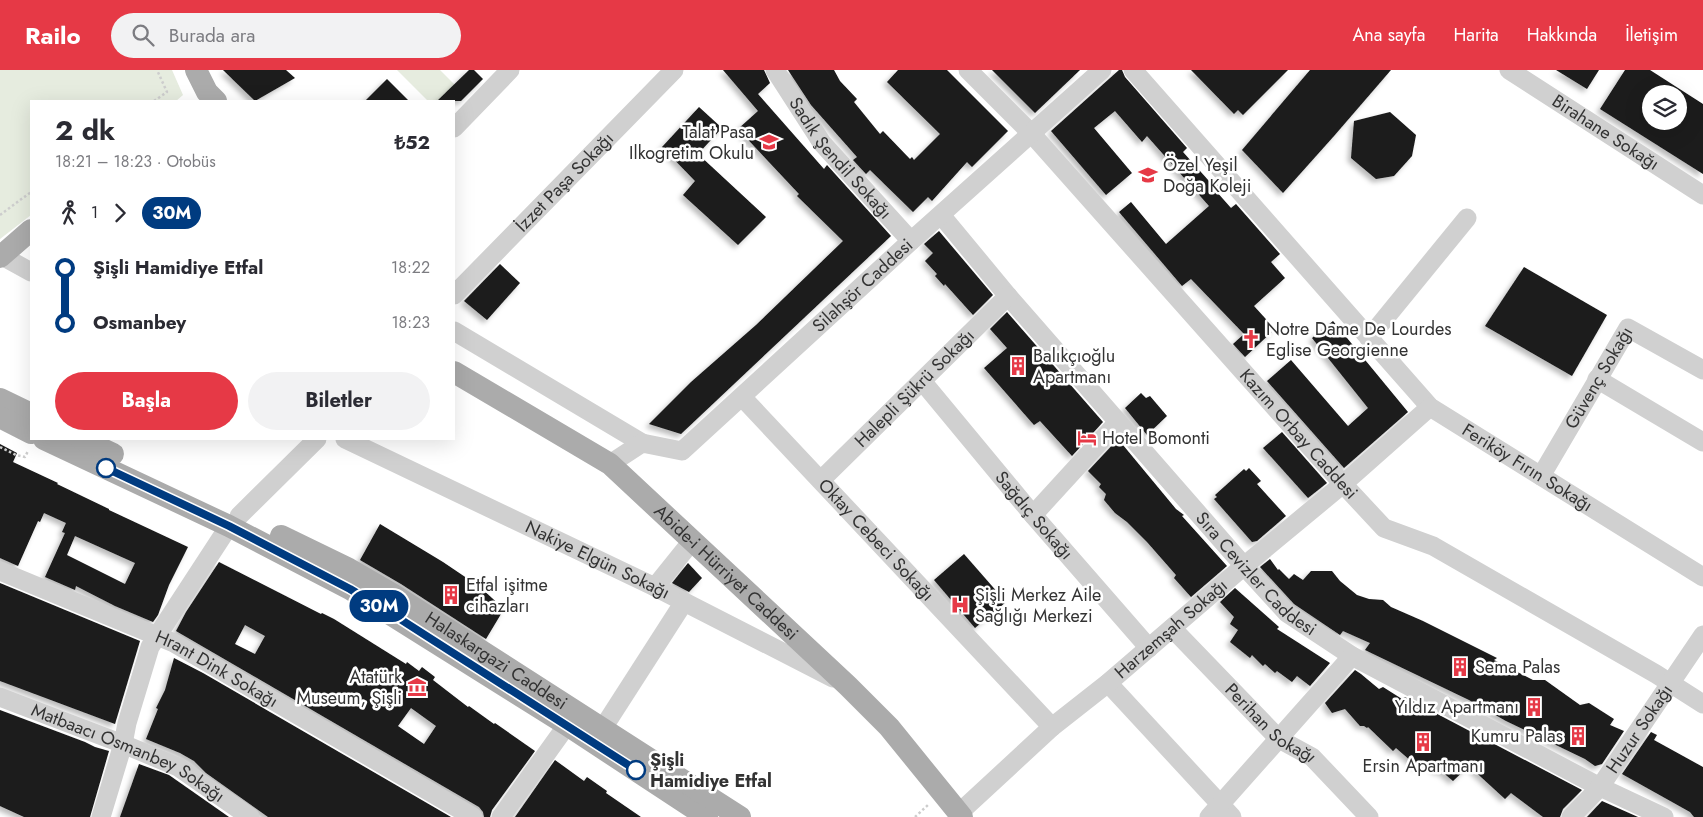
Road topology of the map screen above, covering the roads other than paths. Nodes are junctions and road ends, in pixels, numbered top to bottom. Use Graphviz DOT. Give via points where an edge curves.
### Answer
graph roads {
  1 [pos="196,70"];
  2 [pos="510,70"];
  3 [pos="674,70"];
  4 [pos="775,70"];
  5 [pos="968,70"];
  6 [pos="1102,70"];
  7 [pos="1133,70"];
  8 [pos="1509,70"];
  9 [pos="207,98"];
  10 [pos="455,127"];
  11 [pos="1031,133"];
  12 [pos="1703,195"];
  13 [pos="941,215"];
  14 [pos="1466,218"];
  15 [pos="30,231"];
  16 [pos="911,241"];
  17 [pos="1,257"];
  18 [pos="30,272"];
  19 [pos="455,294"];
  20 [pos="1008,296"];
  21 [pos="455,332"];
  22 [pos="1369,338"];
  23 [pos="1703,370"];
  24 [pos="455,373"];
  25 [pos="1597,379"];
  26 [pos="922,381"];
  27 [pos="742,397"];
  28 [pos="0,399"];
  29 [pos="1430,407"];
  30 [pos="30,414"];
  31 [pos="0,417"];
  32 [pos="1118,422"];
  33 [pos="30,432"];
  34 [pos="46,440"];
  35 [pos="83,440"];
  36 [pos="316,440"];
  37 [pos="347,440"];
  38 [pos="1703,442"];
  39 [pos="642,443"];
  40 [pos="610,464"];
  41 [pos="1541,476"];
  42 [pos="821,480"];
  43 [pos="1343,484"];
  44 [pos="1033,515"];
  45 [pos="234,521"];
  46 [pos="692,541"];
  47 [pos="1244,566"];
  48 [pos="0,571"];
  49 [pos="1703,578"];
  50 [pos="656,587"];
  51 [pos="684,602"];
  52 [pos="1172,628"];
  53 [pos="1703,635"];
  54 [pos="157,636"];
  55 [pos="1149,648"];
  56 [pos="1352,656"];
  57 [pos="1108,683"];
  58 [pos="1670,684"];
  59 [pos="848,686"];
  60 [pos="0,697"];
  61 [pos="1703,704"];
  62 [pos="567,725"];
  63 [pos="1052,727"];
  64 [pos="603,728"];
  65 [pos="1280,739"];
  66 [pos="123,744"];
  67 [pos="1600,787"];
  68 [pos="1220,813"];
  69 [pos="961,815"];
  70 [pos="101,817"];
  71 [pos="250,817"];
  72 [pos="473,817"];
  73 [pos="501,817"];
  74 [pos="707,817"];
  75 [pos="740,817"];
  76 [pos="1369,817"];
  77 [pos="1572,817"];
  78 [pos="1664,817"];
  1 -- 9 [label="main road"];
  2 -- 10 [label="street"];
  3 -- 19 [label="street, İzzet Paşa Sokağı"];
  4 -- 16 [label="street, Sadık Şendil Sokağı" via="822,143"];
  5 -- 11 [label="street, Kazım Orbay Caddesi"];
  6 -- 11 [label="street, Silahşör Caddesi"];
  7 -- 22 [label="street, Feriköy Fırın Sokağı"];
  8 -- 12 [label="street, Birahane Sokağı"];
  11 -- 13 [label="street, Silahşör Caddesi"];
  11 -- 43 [label="street, Kazım Orbay Caddesi"];
  13 -- 16 [label="street, Silahşör Caddesi"];
  13 -- 20 [label="street, Sıra Cevizler Caddesi"];
  14 -- 22 [label="street"];
  15 -- 17 [label="main road"];
  16 -- 27 [label="street, Silahşör Caddesi"];
  17 -- 18 [label="street"];
  20 -- 26 [label="street, Halepli Şükrü Sokağı"];
  20 -- 32 [label="street, Sıra Cevizler Caddesi"];
  21 -- 39 [label="street"];
  22 -- 29 [label="street, Feriköy Fırın Sokağı"];
  23 -- 25 [label="street, Güvenç Sokağı" via="1628,328"];
  24 -- 40 [label="main road, Abide-i Hürriyet Caddesi"];
  25 -- 38 [label="street"];
  25 -- 41 [label="street, Güvenç Sokağı"];
  26 -- 42 [label="street, Halepli Şükrü Sokağı"];
  26 -- 44 [label="street, Sağdıç Sokağı"];
  27 -- 39 [label="street, Silahşör Caddesi" via="682,451"];
  27 -- 42 [label="street, Oktay Cebeci Sokağı"];
  28 -- 30 [label="main road"];
  29 -- 41 [label="street, Feriköy Fırın Sokağı"];
  29 -- 43 [label="street, Harzemşah Sokağı"];
  31 -- 33 [label="main road"];
  32 -- 44 [label="street"];
  32 -- 47 [label="street, Sıra Cevizler Caddesi"];
  34 -- 45 [label="main road, Halaskargazi Caddesi"];
  35 -- 45 [label="main road, Halaskargazi Caddesi"];
  36 -- 45 [label="street"];
  37 -- 50 [label="street, Nakiye Elgün Sokağı"];
  39 -- 40 [label="street"];
  40 -- 46 [label="main road, Abide-i Hürriyet Caddesi"];
  41 -- 49 [label="street, Feriköy Fırın Sokağı"];
  42 -- 63 [label="street, Oktay Cebeci Sokağı"];
  43 -- 47 [label="street, Harzemşah Sokağı"];
  43 -- 58 [label="street, Kazım Orbay Caddesi" via="1384,528 1433,546"];
  44 -- 55 [label="street, Sağdıç Sokağı"];
  45 -- 54 [label="street"];
  45 -- 62 [label="main road, Halaskargazi Caddesi" via="350,589"];
  45 -- 64 [label="main road, Halaskargazi Caddesi" via="349,569"];
  46 -- 50 [label="street"];
  46 -- 59 [label="main road, Abide-i Hürriyet Caddesi"];
  47 -- 52 [label="street, Harzemşah Sokağı"];
  47 -- 56 [label="street, Sıra Cevizler Caddesi" via="1287,613"];
  48 -- 54 [label="street, Hrant Dink Sokağı"];
  50 -- 51 [label="street, Nakiye Elgün Sokağı"];
  51 -- 59 [label="street, Nakiye Elgün Sokağı"];
  51 -- 64 [label="street"];
  52 -- 55 [label="street, Harzemşah Sokağı"];
  52 -- 65 [label="street, Perihan Sokağı"];
  53 -- 58 [label="street, Huzur Sokağı"];
  54 -- 66 [label="street" via="150,646"];
  54 -- 72 [label="street, Hrant Dink Sokağı"];
  55 -- 57 [label="street, Harzemşah Sokağı"];
  56 -- 65 [label="street"];
  56 -- 67 [label="street, Sıra Cevizler Caddesi"];
  57 -- 63 [label="street, Harzemşah Sokağı"];
  57 -- 68 [label="street"];
  58 -- 61 [label="street, Kazım Orbay Caddesi"];
  58 -- 67 [label="street, Huzur Sokağı"];
  59 -- 69 [label="main road, Abide-i Hürriyet Caddesi" via="889,727"];
  60 -- 66 [label="street, Matbaacı Osmanbey Sokağı"];
  62 -- 73 [label="street"];
  62 -- 74 [label="main road, Halaskargazi Caddesi"];
  63 -- 69 [label="street, Harzemşah Sokağı"];
  64 -- 75 [label="main road, Halaskargazi Caddesi"];
  65 -- 68 [label="street"];
  65 -- 76 [label="street, Perihan Sokağı" via="1312,757"];
  66 -- 70 [label="street"];
  66 -- 71 [label="street, Matbaacı Osmanbey Sokağı" via="178,768"];
  67 -- 77 [label="street, Huzur Sokağı"];
  67 -- 78 [label="street, Sıra Cevizler Caddesi"];
}
